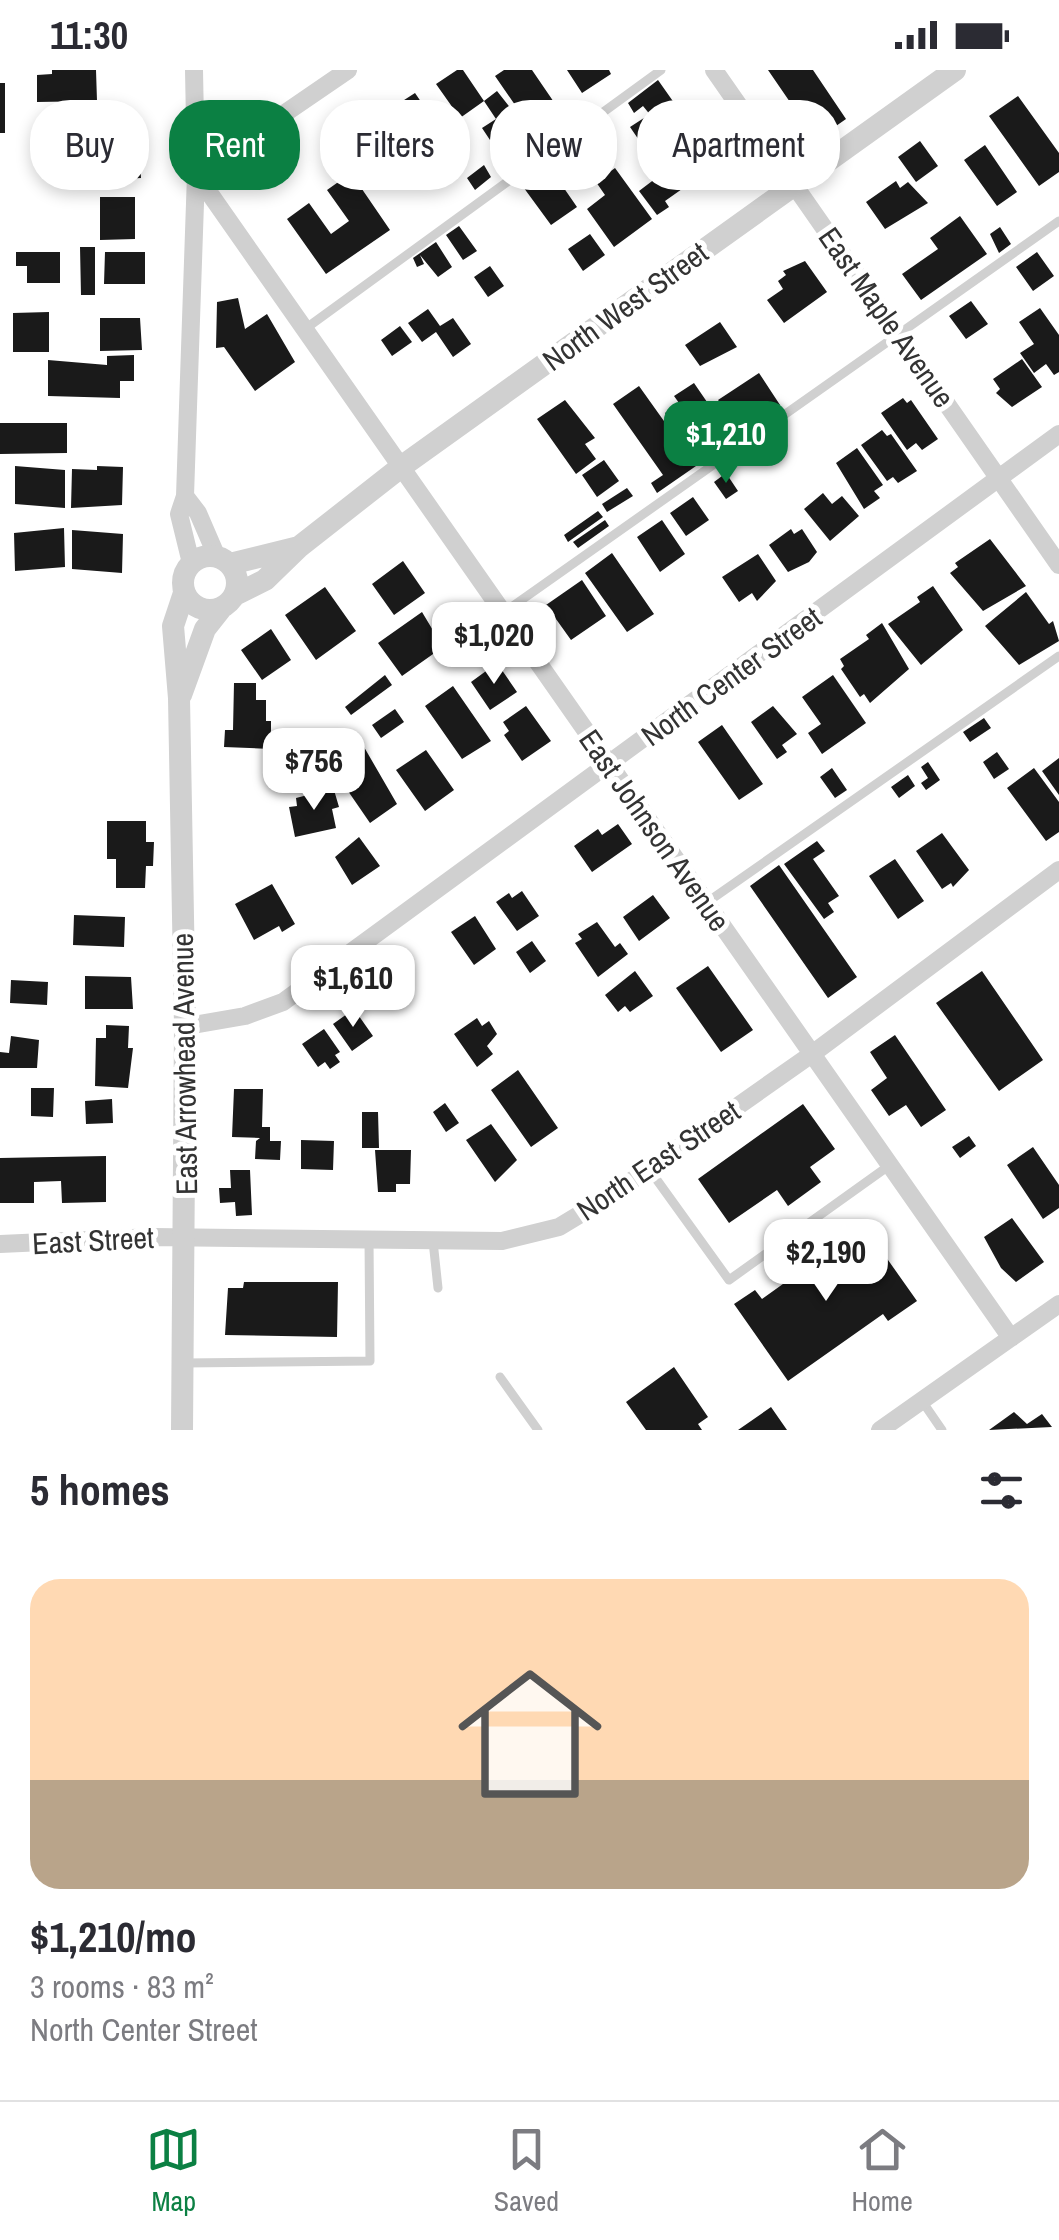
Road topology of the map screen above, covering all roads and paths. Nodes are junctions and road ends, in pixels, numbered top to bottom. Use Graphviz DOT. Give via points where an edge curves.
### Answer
graph roads {
  1 [pos="194,70"];
  2 [pos="348,70"];
  3 [pos="661,70"];
  4 [pos="714,70"];
  5 [pos="955,70"];
  6 [pos="195,100"];
  7 [pos="735,100"];
  8 [pos="300,103"];
  9 [pos="840,152"];
  10 [pos="195,190"];
  11 [pos="207,190"];
  12 [pos="787,190"];
  13 [pos="797,190"];
  14 [pos="1059,221"];
  15 [pos="304,330"];
  16 [pos="898,334"];
  17 [pos="1059,434"];
  18 [pos="401,467"];
  19 [pos="998,478"];
  20 [pos="184,496"];
  21 [pos="299,547"];
  22 [pos="224,560"];
  23 [pos="190,563"];
  24 [pos="1059,565"];
  25 [pos="184,593"];
  26 [pos="227,602"];
  27 [pos="504,613"];
  28 [pos="1059,656"];
  29 [pos="179,698"];
  30 [pos="610,765"];
  31 [pos="1059,870"];
  32 [pos="706,902"];
  33 [pos="193,1025"];
  34 [pos="812,1054"];
  35 [pos="890,1165"];
  36 [pos="649,1168"];
  37 [pos="186,1237"];
  38 [pos="369,1239"];
  39 [pos="433,1239"];
  40 [pos="0,1244"];
  41 [pos="438,1288"];
  42 [pos="1059,1304"];
  43 [pos="1011,1338"];
  44 [pos="183,1363"];
  45 [pos="500,1377"];
  46 [pos="922,1401"];
  47 [pos="184,1430"];
  48 [pos="538,1430"];
  49 [pos="880,1430"];
  50 [pos="942,1430"];
  1 -- 6 [label="street"];
  2 -- 8 [label="street"];
  3 -- 15 [label="lane"];
  4 -- 7 [label="street, East Maple Avenue"];
  5 -- 9 [label="street, North West Street"];
  10 -- 20 [label="street"];
  11 -- 15 [label="street, East Johnson Avenue"];
  12 -- 18 [label="street, North West Street"];
  13 -- 16 [label="street, East Maple Avenue"];
  14 -- 16 [label="lane"];
  15 -- 18 [label="street, East Johnson Avenue"];
  16 -- 19 [label="street, East Maple Avenue"];
  16 -- 27 [label="lane"];
  17 -- 19 [label="street, North Center Street"];
  18 -- 21 [label="street, North West Street"];
  18 -- 27 [label="street, East Johnson Avenue"];
  19 -- 24 [label="street, East Maple Avenue"];
  19 -- 30 [label="street, North Center Street"];
  20 -- 22 [label="street"];
  20 -- 23 [label="street" via="179,514"];
  21 -- 22 [label="street, North West Street"];
  21 -- 26 [label="street, North West Street" via="265,580"];
  22 -- 23 [label="street"];
  22 -- 26 [label="street" via="238,584"];
  23 -- 25 [label="street"];
  25 -- 26 [label="street" via="198,609"];
  25 -- 29 [label="street, East Arrowhead Avenue" via="173,626"];
  26 -- 29 [label="street, East Arrowhead Avenue" via="205,629"];
  27 -- 30 [label="street, East Johnson Avenue"];
  28 -- 32 [label="lane"];
  29 -- 37 [label="street, East Arrowhead Avenue"];
  30 -- 32 [label="street, East Johnson Avenue"];
  30 -- 33 [label="street, North Center Street" via="283,1002"];
  31 -- 34 [label="street, North East Street"];
  32 -- 34 [label="street, East Johnson Avenue"];
  34 -- 35 [label="street, East Johnson Avenue"];
  34 -- 36 [label="street, North East Street"];
  35 -- 36 [label="lane" via="729,1280"];
  35 -- 43 [label="street, East Johnson Avenue"];
  36 -- 39 [label="street, North East Street" via="559,1227 502,1241"];
  37 -- 38 [label="street, North East Street"];
  37 -- 40 [label="street, East Street"];
  37 -- 44 [label="street, East Arrowhead Avenue"];
  38 -- 39 [label="street, North East Street"];
  38 -- 44 [label="lane" via="370,1361"];
  39 -- 41 [label="lane"];
  42 -- 43 [label="street"];
  43 -- 46 [label="street"];
  44 -- 47 [label="street, East Arrowhead Avenue"];
  45 -- 48 [label="lane"];
  46 -- 49 [label="street"];
  46 -- 50 [label="lane"];
}
